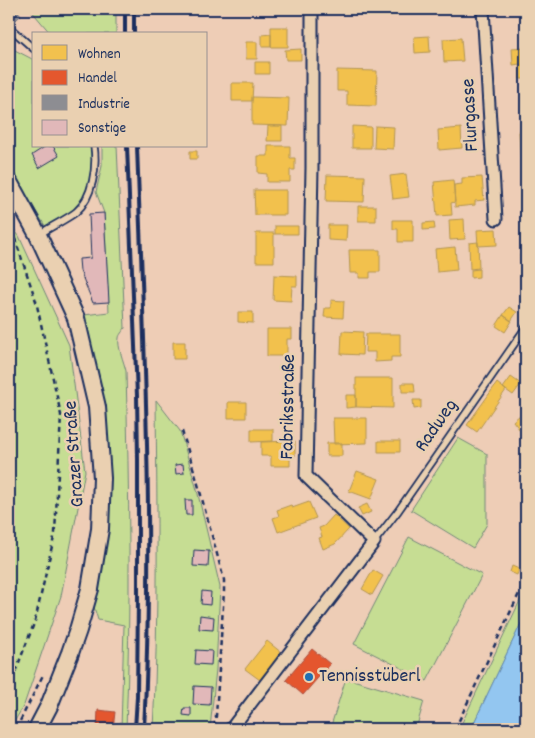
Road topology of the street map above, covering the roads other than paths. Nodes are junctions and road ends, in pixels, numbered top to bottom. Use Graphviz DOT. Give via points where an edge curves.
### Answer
graph roads {
  1 [pos="312,9"];
  2 [pos="482,9"];
  3 [pos="9,27"];
  4 [pos="32,47"];
  5 [pos="94,148"];
  6 [pos="9,182"];
  7 [pos="496,219"];
  8 [pos="38,235"];
  9 [pos="526,327"];
  10 [pos="374,542"];
  11 [pos="37,729"];
  12 [pos="231,729"];
  1 -- 10 [label="street, Fabriksstraße" via="306,476"];
  2 -- 7 [label="street, Flurgasse"];
  3 -- 4 [label="lane"];
  5 -- 8 [label="lane" via="93,180 84,202 76,212"];
  6 -- 8 [label="main road, Grazer Straße"];
  8 -- 11 [label="main road, Grazer Straße" via="76,318 97,407 102,478 100,529 90,589 70,653"];
  9 -- 10 [label="lane, Radweg"];
  10 -- 12 [label="street"];
}
